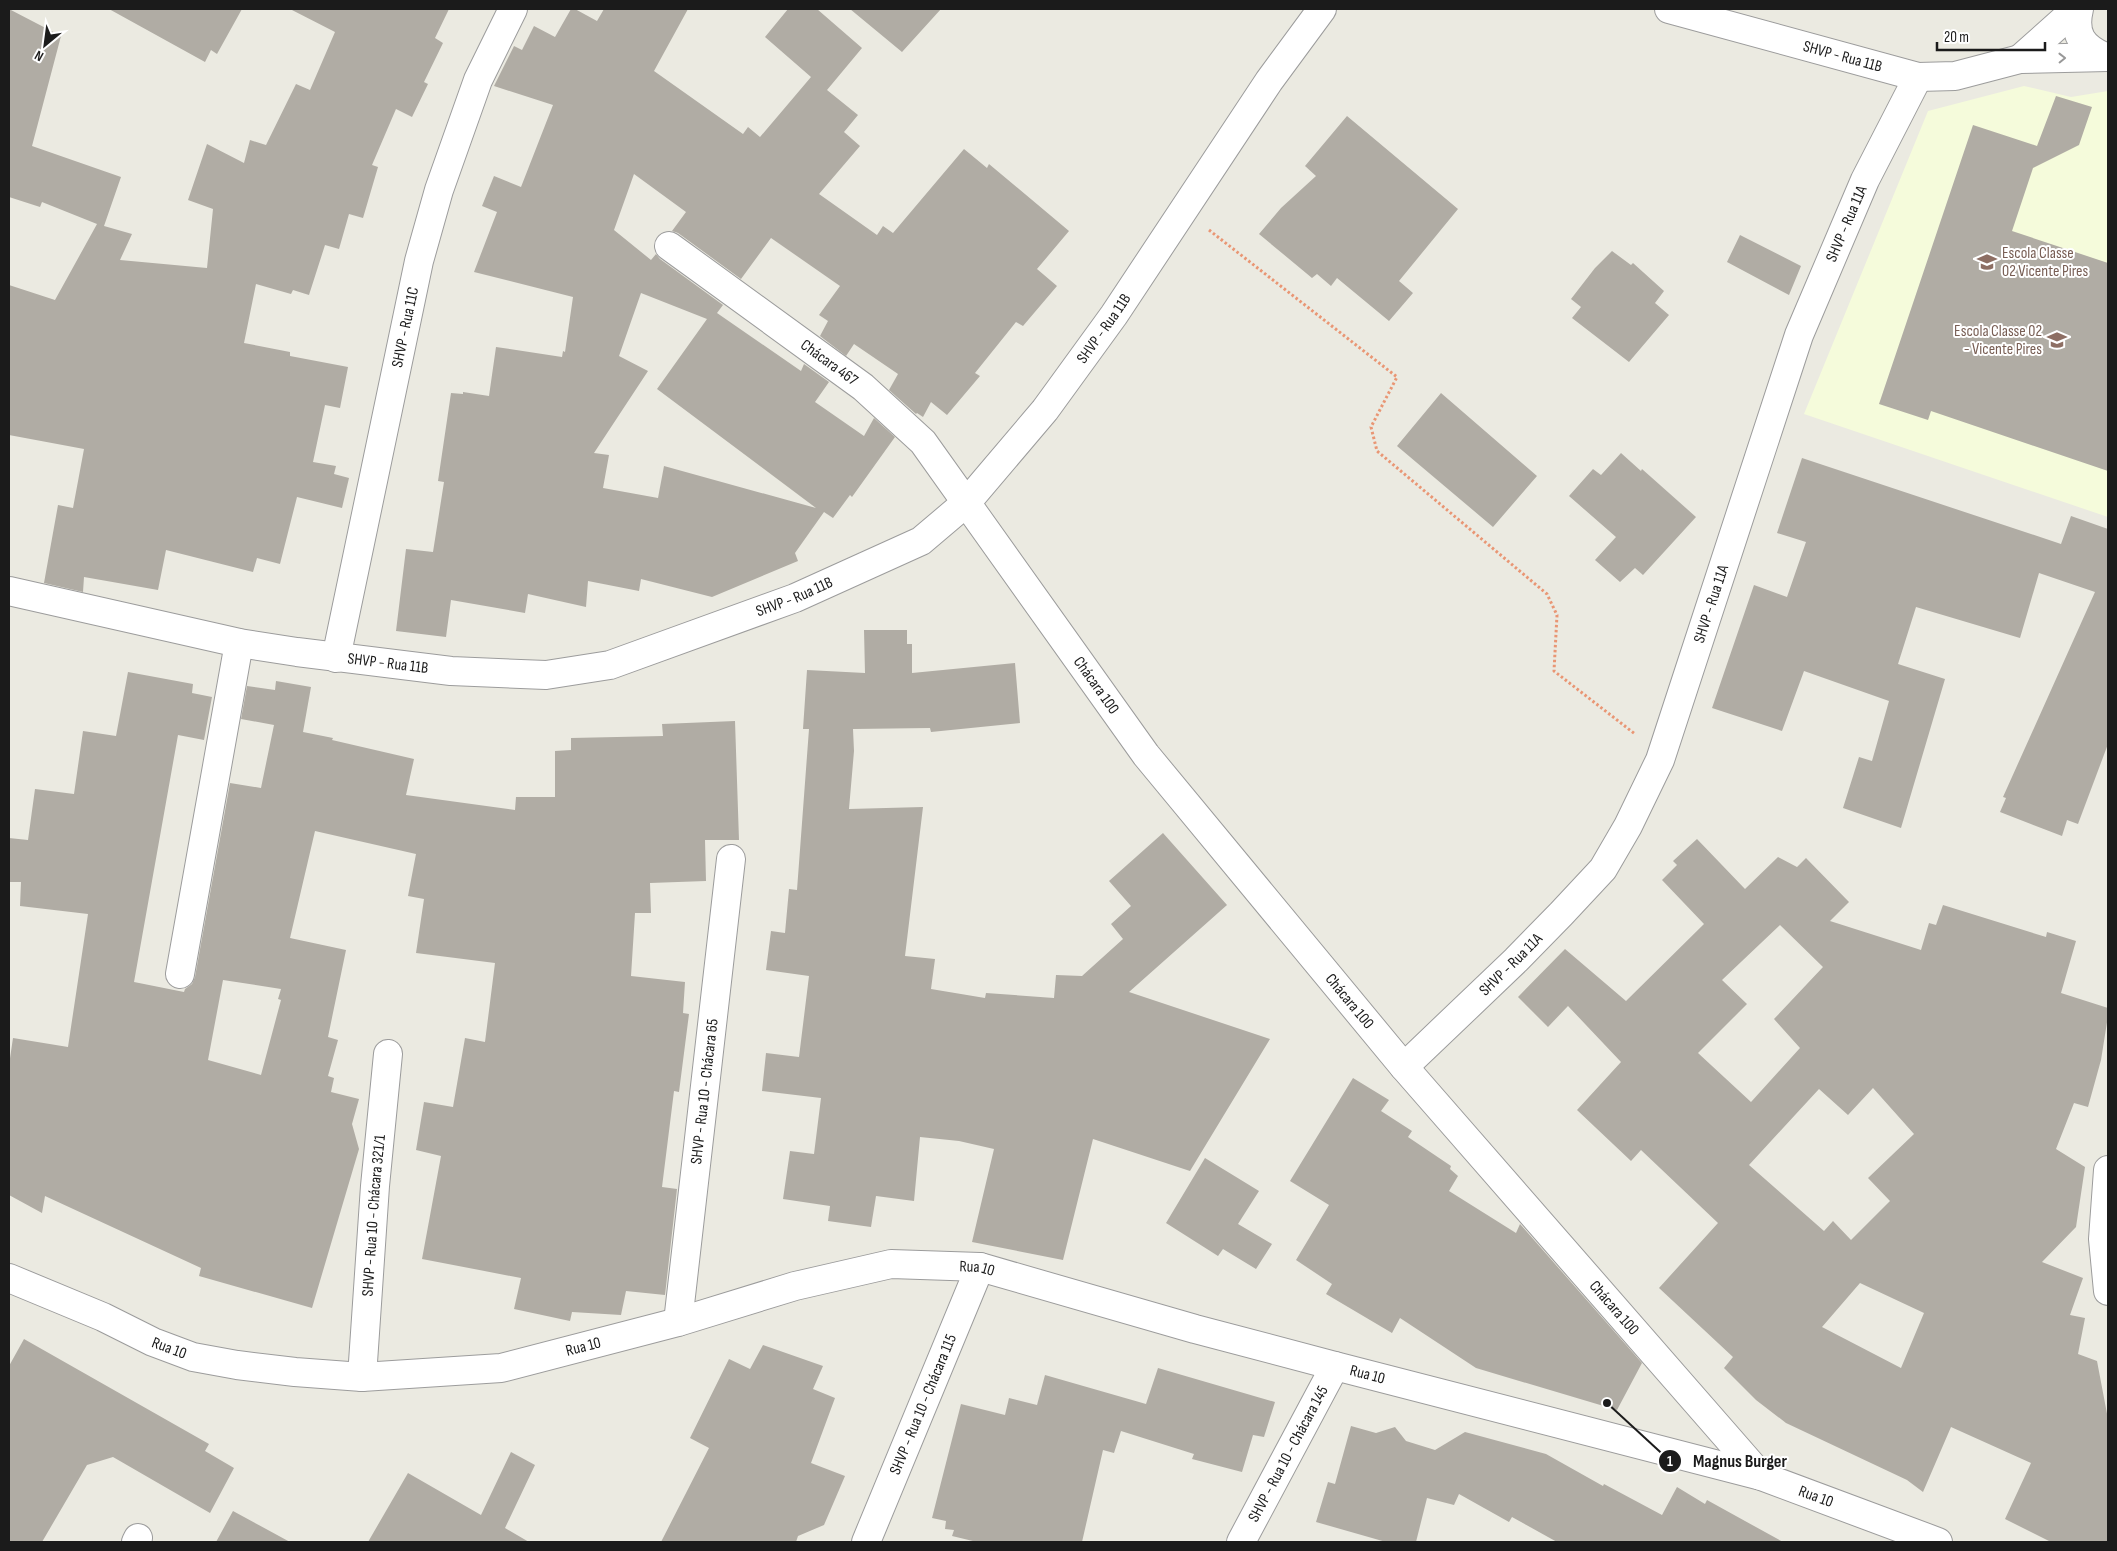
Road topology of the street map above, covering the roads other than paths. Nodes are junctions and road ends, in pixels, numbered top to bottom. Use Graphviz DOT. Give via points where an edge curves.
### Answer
graph roads {
  1 [pos="513,9"];
  2 [pos="1322,9"];
  3 [pos="1668,9"];
  4 [pos="2077,9"];
  5 [pos="2107,57"];
  6 [pos="2020,59"];
  7 [pos="1918,76"];
  8 [pos="669,246"];
  9 [pos="967,502"];
  10 [pos="9,591"];
  11 [pos="239,643"];
  12 [pos="336,658"];
  13 [pos="731,860"];
  14 [pos="180,974"];
  15 [pos="388,1054"];
  16 [pos="1404,1066"];
  17 [pos="2108,1170"];
  18 [pos="980,1267"];
  19 [pos="9,1278"];
  20 [pos="2108,1290"];
  21 [pos="678,1322"];
  22 [pos="1335,1366"];
  23 [pos="362,1377"];
  24 [pos="1761,1476"];
  25 [pos="866,1542"];
  26 [pos="1241,1542"];
  27 [pos="1938,1542"];
  1 -- 12 [label="street, SHVP - Rua 11C" via="478,80 438,190"];
  2 -- 9 [label="street, SHVP - Rua 11B" via="1269,81 1114,315 1045,410"];
  3 -- 7 [label="street, SHVP - Rua 11B"];
  4 -- 5 [label="street, SHVP - Rua 11B" via="2080,38 2091,50"];
  4 -- 6 [label="street, SHVP - Rua 11B"];
  6 -- 5 [label="street, SHVP - Rua 11B, one-way"];
  6 -- 7 [label="street, SHVP - Rua 11B" via="1955,76"];
  7 -- 16 [label="street, SHVP - Rua 11A" via="1865,180 1799,335 1660,760 1628,826 1603,868 1535,940"];
  8 -- 9 [label="street, Chácara 467" via="863,387 923,442"];
  9 -- 12 [label="street, SHVP - Rua 11B" via="921,541 795,598 610,665 546,675 452,671"];
  9 -- 16 [label="street, Chácara 100" via="1146,755"];
  10 -- 11 [label="street, SHVP - Rua 11B"];
  11 -- 12 [label="street, SHVP - Rua 11B"];
  11 -- 14 [label="street"];
  13 -- 21 [label="street, SHVP - Rua 10 - Chácara 65"];
  15 -- 23 [label="street, SHVP - Rua 10 - Chácara 321/1"];
  16 -- 24 [label="street, Chácara 100"];
  17 -- 20 [label="street" via="2103,1239"];
  18 -- 21 [label="street, Rua 10" via="891,1264 795,1286"];
  18 -- 22 [label="street, Rua 10"];
  18 -- 25 [label="street, SHVP - Rua 10 - Chácara 115"];
  19 -- 23 [label="street, Rua 10" via="193,1357 295,1372"];
  21 -- 23 [label="street, Rua 10" via="501,1368"];
  22 -- 24 [label="street, Rua 10"];
  22 -- 26 [label="street, SHVP - Rua 10 - Chácara 145"];
  24 -- 27 [label="street, Rua 10"];
}
